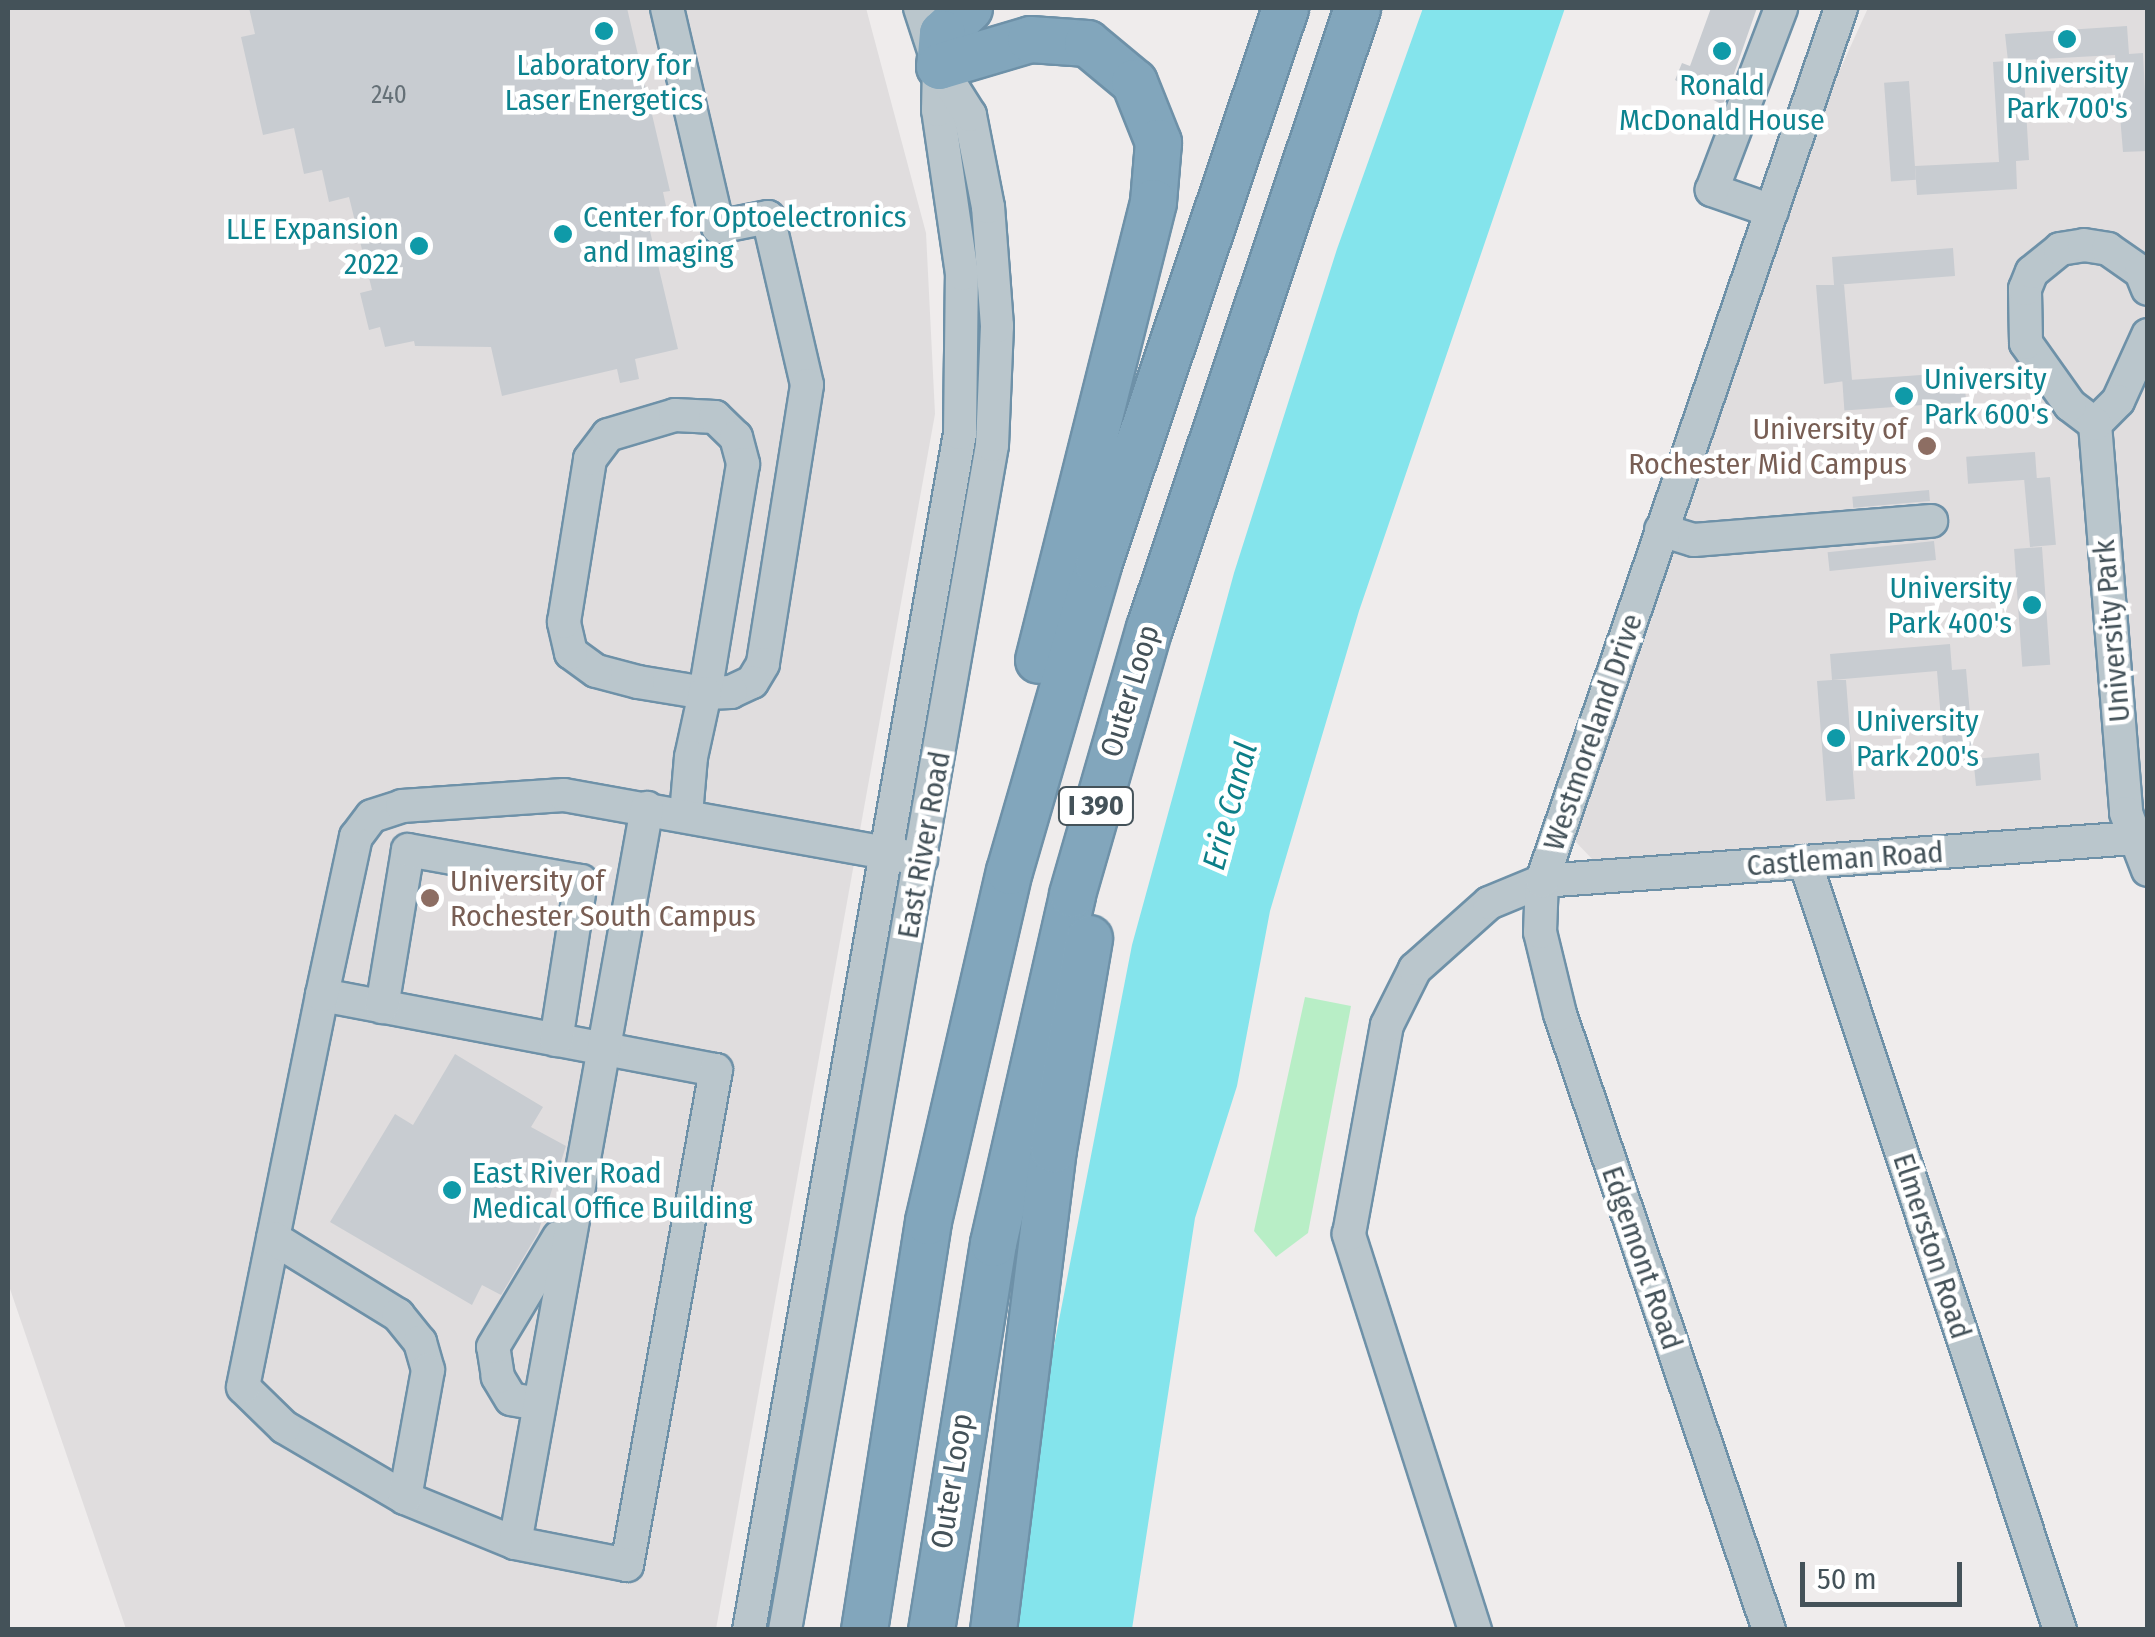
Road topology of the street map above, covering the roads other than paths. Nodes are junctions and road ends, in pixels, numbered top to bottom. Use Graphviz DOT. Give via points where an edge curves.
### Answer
graph roads {
  1 [pos="667,8"];
  2 [pos="920,8"];
  3 [pos="969,8"];
  4 [pos="1285,8"];
  5 [pos="1357,8"];
  6 [pos="1781,8"];
  7 [pos="1842,8"];
  8 [pos="938,66"];
  9 [pos="1772,210"];
  10 [pos="2148,289"];
  11 [pos="2148,335"];
  12 [pos="2096,424"];
  13 [pos="1931,521"];
  14 [pos="1661,530"];
  15 [pos="1138,664"];
  16 [pos="704,693"];
  17 [pos="647,808"];
  18 [pos="686,814"];
  19 [pos="2141,837"];
  20 [pos="905,856"];
  21 [pos="1805,862"];
  22 [pos="2148,870"];
  23 [pos="1542,881"];
  24 [pos="322,996"];
  25 [pos="382,1007"];
  26 [pos="556,1040"];
  27 [pos="604,1049"];
  28 [pos="578,1191"];
  29 [pos="273,1238"];
  30 [pos="906,1339"];
  31 [pos="538,1404"];
  32 [pos="406,1498"];
  33 [pos="515,1543"];
  34 [pos="994,1615"];
  35 [pos="749,1630"];
  36 [pos="784,1630"];
  37 [pos="864,1630"];
  38 [pos="931,1630"];
  39 [pos="1475,1630"];
  40 [pos="1769,1630"];
  41 [pos="2060,1630"];
  1 -- 16 [label="street" via="718,228 768,216 807,385 762,664 752,682 731,692"];
  2 -- 8 [label="street, East River Road"];
  3 -- 8 [label="highway" via="942,34"];
  4 -- 30 [label="highway, I 390" via="1051,717 971,1025"];
  5 -- 15 [label="highway, Outer Loop / I 390"];
  6 -- 9 [label="street" via="1712,190"];
  7 -- 9 [label="street, Westmoreland Drive"];
  8 -- 20 [label="street, East River Road" via="974,127 993,247 997,366 986,484"];
  8 -- 30 [label="highway" via="1043,37 1087,43 1117,62 1141,93 1158,155 1153,202 958,982"];
  9 -- 14 [label="street, Westmoreland Drive"];
  10 -- 12 [label="street" via="2141,272 2108,249 2084,245 2060,249 2032,272 2025,289 2026,343 2070,406"];
  11 -- 12 [label="street" via="2118,401"];
  12 -- 19 [label="street, University Park" via="2126,814"];
  13 -- 14 [label="street" via="1694,540"];
  14 -- 23 [label="street, Westmoreland Drive"];
  15 -- 34 [label="highway" via="1053,1149"];
  15 -- 38 [label="highway, Outer Loop / I 390" via="1021,1107 961,1419"];
  16 -- 16 [label="street" via="596,671 571,653 564,622 590,459 608,435 676,415 715,417 736,436 743,464"];
  16 -- 18 [label="street"];
  17 -- 18 [label="street"];
  17 -- 24 [label="street" via="564,795 490,796 372,816 356,837"];
  17 -- 27 [label="street"];
  18 -- 20 [label="street"];
  19 -- 21 [label="street, Castleman Road"];
  19 -- 22 [label="street, University Park"];
  20 -- 35 [label="street, East River Road"];
  20 -- 36 [label="street, East River Road"];
  21 -- 23 [label="street, Castleman Road"];
  21 -- 41 [label="street, Elmerston Road"];
  23 -- 39 [label="street, Westmoreland Drive" via="1466,920 1404,984 1388,1025 1351,1198 1354,1267"];
  23 -- 40 [label="street, Edgemont Road" via="1540,932 1560,1014"];
  24 -- 25 [label="street"];
  24 -- 29 [label="street"];
  25 -- 26 [label="street"];
  25 -- 26 [label="street" via="408,850 581,881"];
  26 -- 27 [label="street"];
  27 -- 28 [label="street"];
  27 -- 33 [label="street" via="716,1070 662,1372 627,1565"];
  28 -- 31 [label="street"];
  28 -- 31 [label="street" via="554,1250 494,1347 498,1378 512,1399"];
  29 -- 32 [label="street" via="398,1314 420,1342 428,1370"];
  29 -- 32 [label="street" via="243,1387 284,1427"];
  30 -- 37 [label="highway, I 390"];
  31 -- 33 [label="street"];
  32 -- 33 [label="street"];
}
